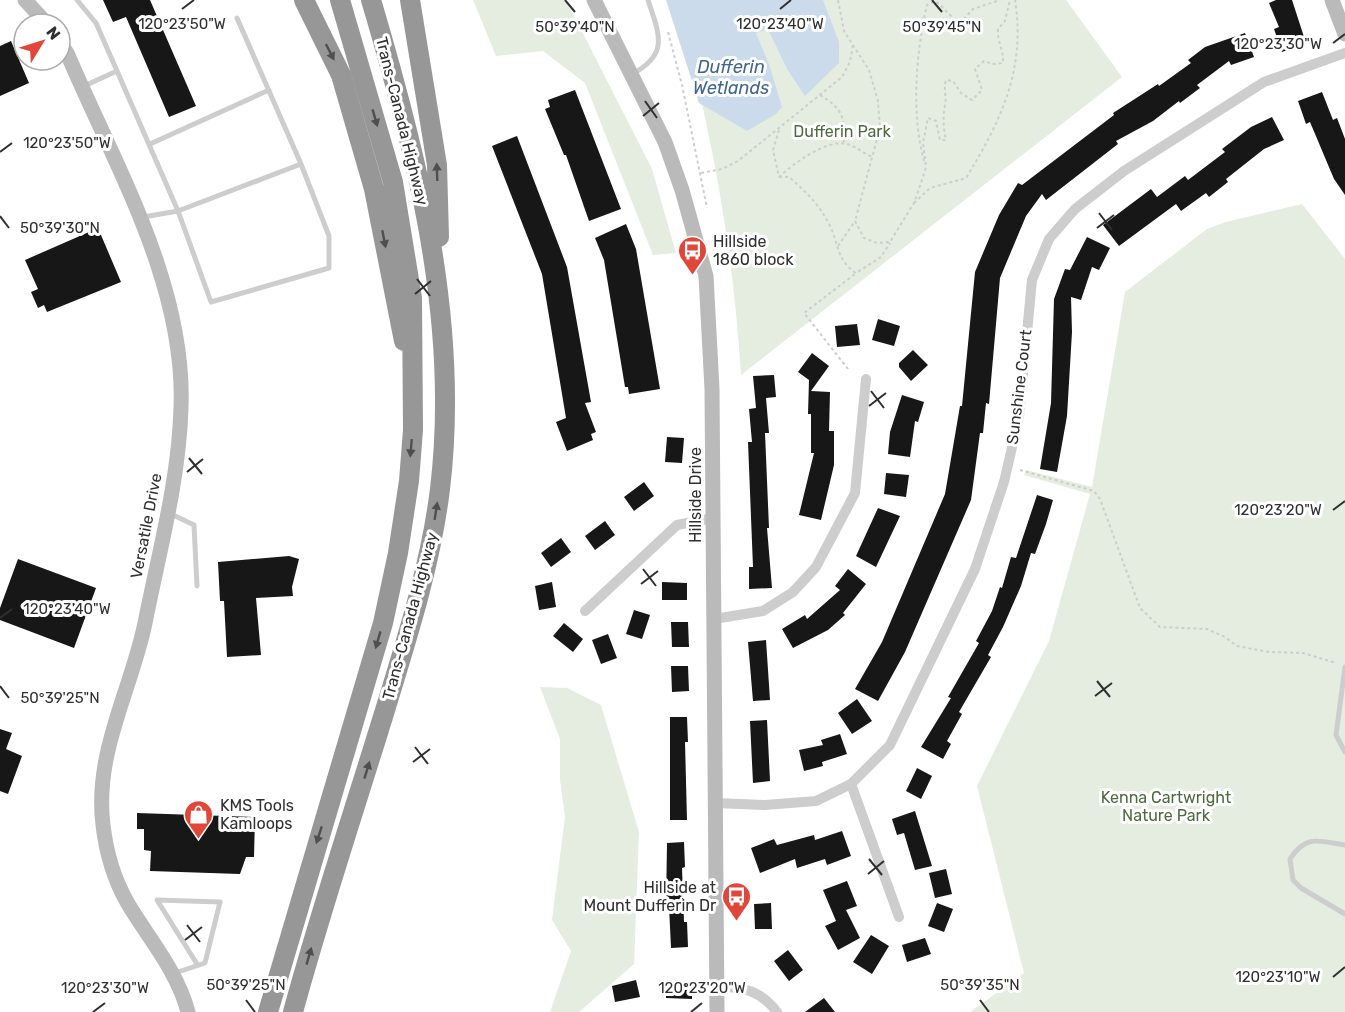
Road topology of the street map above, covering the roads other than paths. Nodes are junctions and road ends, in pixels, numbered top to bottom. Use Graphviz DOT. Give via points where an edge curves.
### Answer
graph roads {
  1 [pos="25,0"];
  2 [pos="77,0"];
  3 [pos="304,0"];
  4 [pos="340,0"];
  5 [pos="370,0"];
  6 [pos="410,0"];
  7 [pos="594,0"];
  8 [pos="648,0"];
  9 [pos="1332,0"];
  10 [pos="36,12"];
  11 [pos="237,18"];
  12 [pos="1345,34"];
  13 [pos="1345,53"];
  14 [pos="72,68"];
  15 [pos="117,71"];
  16 [pos="631,75"];
  17 [pos="81,87"];
  18 [pos="269,90"];
  19 [pos="150,144"];
  20 [pos="301,164"];
  21 [pos="178,211"];
  22 [pos="139,218"];
  23 [pos="440,294"];
  24 [pos="866,379"];
  25 [pos="413,390"];
  26 [pos="167,512"];
  27 [pos="713,518"];
  28 [pos="197,586"];
  29 [pos="585,611"];
  30 [pos="714,619"];
  31 [pos="1345,667"];
  32 [pos="1344,674"];
  33 [pos="1345,752"];
  34 [pos="851,784"];
  35 [pos="716,803"];
  36 [pos="1345,845"];
  37 [pos="1345,914"];
  38 [pos="899,917"];
  39 [pos="197,964"];
  40 [pos="173,974"];
  41 [pos="718,986"];
  42 [pos="188,1012"];
  43 [pos="268,1012"];
  44 [pos="293,1012"];
  45 [pos="717,1012"];
  46 [pos="777,1012"];
  1 -- 10 [label="street"];
  2 -- 15 [label="lane" via="96,23"];
  3 -- 25 [label="highway, one-way" via="341,75 374,189"];
  4 -- 25 [label="highway, Trans-Canada Highway, one-way" via="393,182 412,298"];
  5 -- 23 [label="highway, Trans-Canada Highway" via="417,174"];
  23 -- 6 [label="highway, one-way" via="437,165"];
  7 -- 16 [label="street, Hillside Drive"];
  8 -- 16 [label="lane" via="658,32 657,55"];
  9 -- 12 [label="street"];
  11 -- 18 [label="lane"];
  13 -- 34 [label="street, Sunshine Court" via="1263,82 1124,171 1075,209 1049,239 1032,280 1019,417 1004,482 975,569 890,745"];
  14 -- 17 [label="street, Versatile Drive"];
  15 -- 17 [label="lane"];
  15 -- 19 [label="lane"];
  16 -- 27 [label="street, Hillside Drive" via="665,142 706,276"];
  17 -- 22 [label="street, Versatile Drive"];
  18 -- 19 [label="lane"];
  18 -- 20 [label="lane"];
  19 -- 21 [label="lane"];
  20 -- 21 [label="lane"];
  20 -- 21 [label="lane" via="329,236 329,268 211,302"];
  21 -- 22 [label="lane"];
  22 -- 26 [label="street, Versatile Drive" via="168,295 178,348 182,405"];
  44 -- 23 [label="highway, Trans-Canada Highway, one-way" via="429,559 444,429"];
  24 -- 30 [label="street" via="855,493 816,567 794,592 763,611"];
  25 -- 43 [label="highway, Trans-Canada Highway, one-way" via="409,481 382,623"];
  26 -- 28 [label="lane" via="194,525"];
  26 -- 40 [label="street, Versatile Drive" via="139,652 107,745 101,800 106,845 114,872 126,900"];
  27 -- 29 [label="street" via="677,525"];
  27 -- 30 [label="street, Hillside Drive"];
  30 -- 35 [label="street, Hillside Drive"];
  31 -- 32 [label="lane"];
  32 -- 33 [label="lane" via="1336,735"];
  34 -- 35 [label="street, Sunshine Court" via="816,801"];
  34 -- 38 [label="street"];
  35 -- 41 [label="street, Hillside Drive"];
  36 -- 37 [label="lane" via="1311,840 1298,846 1290,859 1293,880"];
  39 -- 39 [label="lane" via="205,963 220,902 157,900"];
  39 -- 40 [label="lane"];
  40 -- 42 [label="street, Versatile Drive"];
  41 -- 45 [label="street, Hillside Drive"];
  41 -- 46 [label="street" via="751,989 767,998"];
}
